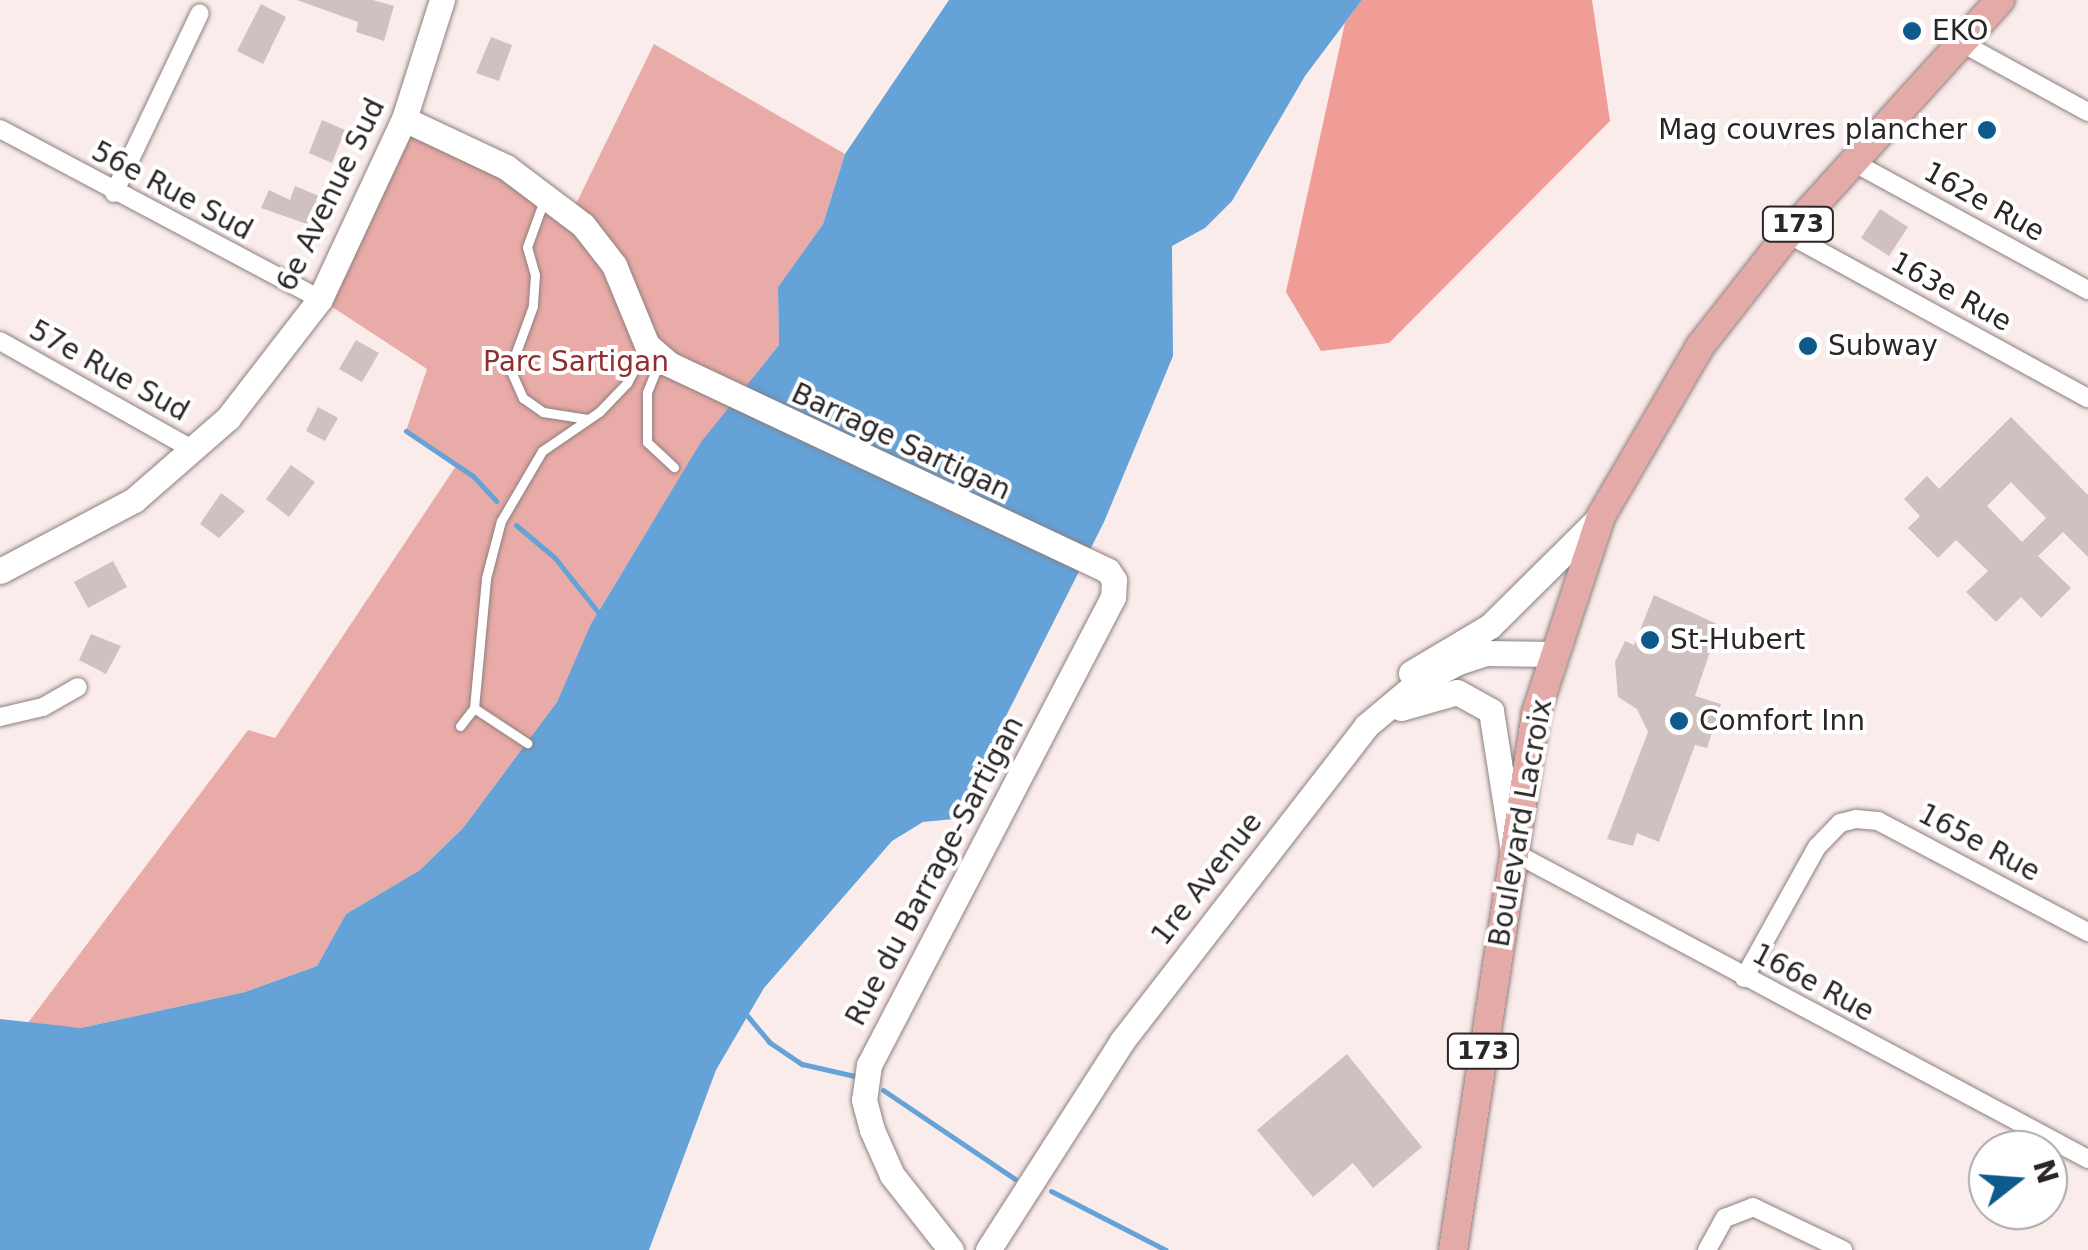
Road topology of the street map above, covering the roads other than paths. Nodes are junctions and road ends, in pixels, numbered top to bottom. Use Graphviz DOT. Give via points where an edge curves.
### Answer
graph roads {
  1 [pos="442,0"];
  2 [pos="2000,0"];
  3 [pos="200,13"];
  4 [pos="1960,42"];
  5 [pos="2088,112"];
  6 [pos="404,119"];
  7 [pos="0,130"];
  8 [pos="1853,162"];
  9 [pos="114,192"];
  10 [pos="548,194"];
  11 [pos="1788,234"];
  12 [pos="2088,290"];
  13 [pos="320,299"];
  14 [pos="0,341"];
  15 [pos="659,355"];
  16 [pos="2088,398"];
  17 [pos="587,419"];
  18 [pos="192,449"];
  19 [pos="674,466"];
  20 [pos="1602,516"];
  21 [pos="0,570"];
  22 [pos="1108,572"];
  23 [pos="1554,654"];
  24 [pos="78,687"];
  25 [pos="474,708"];
  26 [pos="0,717"];
  27 [pos="460,726"];
  28 [pos="1366,726"];
  29 [pos="527,743"];
  30 [pos="1513,852"];
  31 [pos="2088,932"];
  32 [pos="1744,978"];
  33 [pos="2088,1159"];
  34 [pos="951,1250"];
  35 [pos="988,1250"];
  36 [pos="1453,1250"];
  37 [pos="1707,1250"];
  38 [pos="1843,1250"];
  1 -- 6 [label="main road, 6e Avenue Sud"];
  2 -- 4 [label="main road, Boulevard Lacroix / 173"];
  3 -- 9 [label="street"];
  4 -- 5 [label="street"];
  4 -- 8 [label="main road, Boulevard Lacroix / 173"];
  6 -- 10 [label="main road"];
  6 -- 13 [label="main road, 6e Avenue Sud"];
  7 -- 9 [label="street, 56e Rue Sud"];
  8 -- 11 [label="main road, Boulevard Lacroix / 173"];
  8 -- 12 [label="street, 162e Rue"];
  9 -- 13 [label="street, 56e Rue Sud"];
  10 -- 15 [label="main road" via="614,265"];
  10 -- 17 [label="lane" via="526,247 535,275 533,306 510,369 522,398 543,412"];
  11 -- 16 [label="street, 163e Rue"];
  11 -- 20 [label="main road, Boulevard Lacroix / 173" via="1701,345"];
  13 -- 18 [label="main road, 6e Avenue Sud" via="228,418"];
  14 -- 18 [label="street, 57e Rue Sud"];
  15 -- 17 [label="lane"];
  15 -- 19 [label="lane" via="646,393 647,442"];
  15 -- 22 [label="main road, Barrage Sartigan"];
  17 -- 25 [label="lane" via="542,452 501,521 486,578"];
  18 -- 21 [label="main road, 6e Avenue Sud" via="134,500"];
  20 -- 23 [label="main road, Boulevard Lacroix / 173"];
  20 -- 28 [label="main road" via="1490,626 1438,652 1394,686"];
  22 -- 34 [label="main road, Rue du Barrage-Sartigan" via="1113,596 869,1065 864,1100 872,1130 892,1175"];
  23 -- 28 [label="main road, 1re Avenue" via="1486,653 1458,662"];
  23 -- 30 [label="main road, Boulevard Lacroix / 173" via="1536,713"];
  24 -- 26 [label="street" via="43,707"];
  25 -- 27 [label="lane"];
  25 -- 29 [label="lane"];
  28 -- 30 [label="main road" via="1418,699 1475,696 1491,710"];
  28 -- 35 [label="main road, 1re Avenue" via="1122,1041"];
  30 -- 32 [label="street, 166e Rue"];
  30 -- 36 [label="main road, Boulevard Lacroix / 173"];
  31 -- 32 [label="street, 165e Rue" via="1878,821 1840,823 1816,847"];
  32 -- 33 [label="street, 166e Rue"];
  37 -- 38 [label="street" via="1725,1218 1753,1206"];
}
